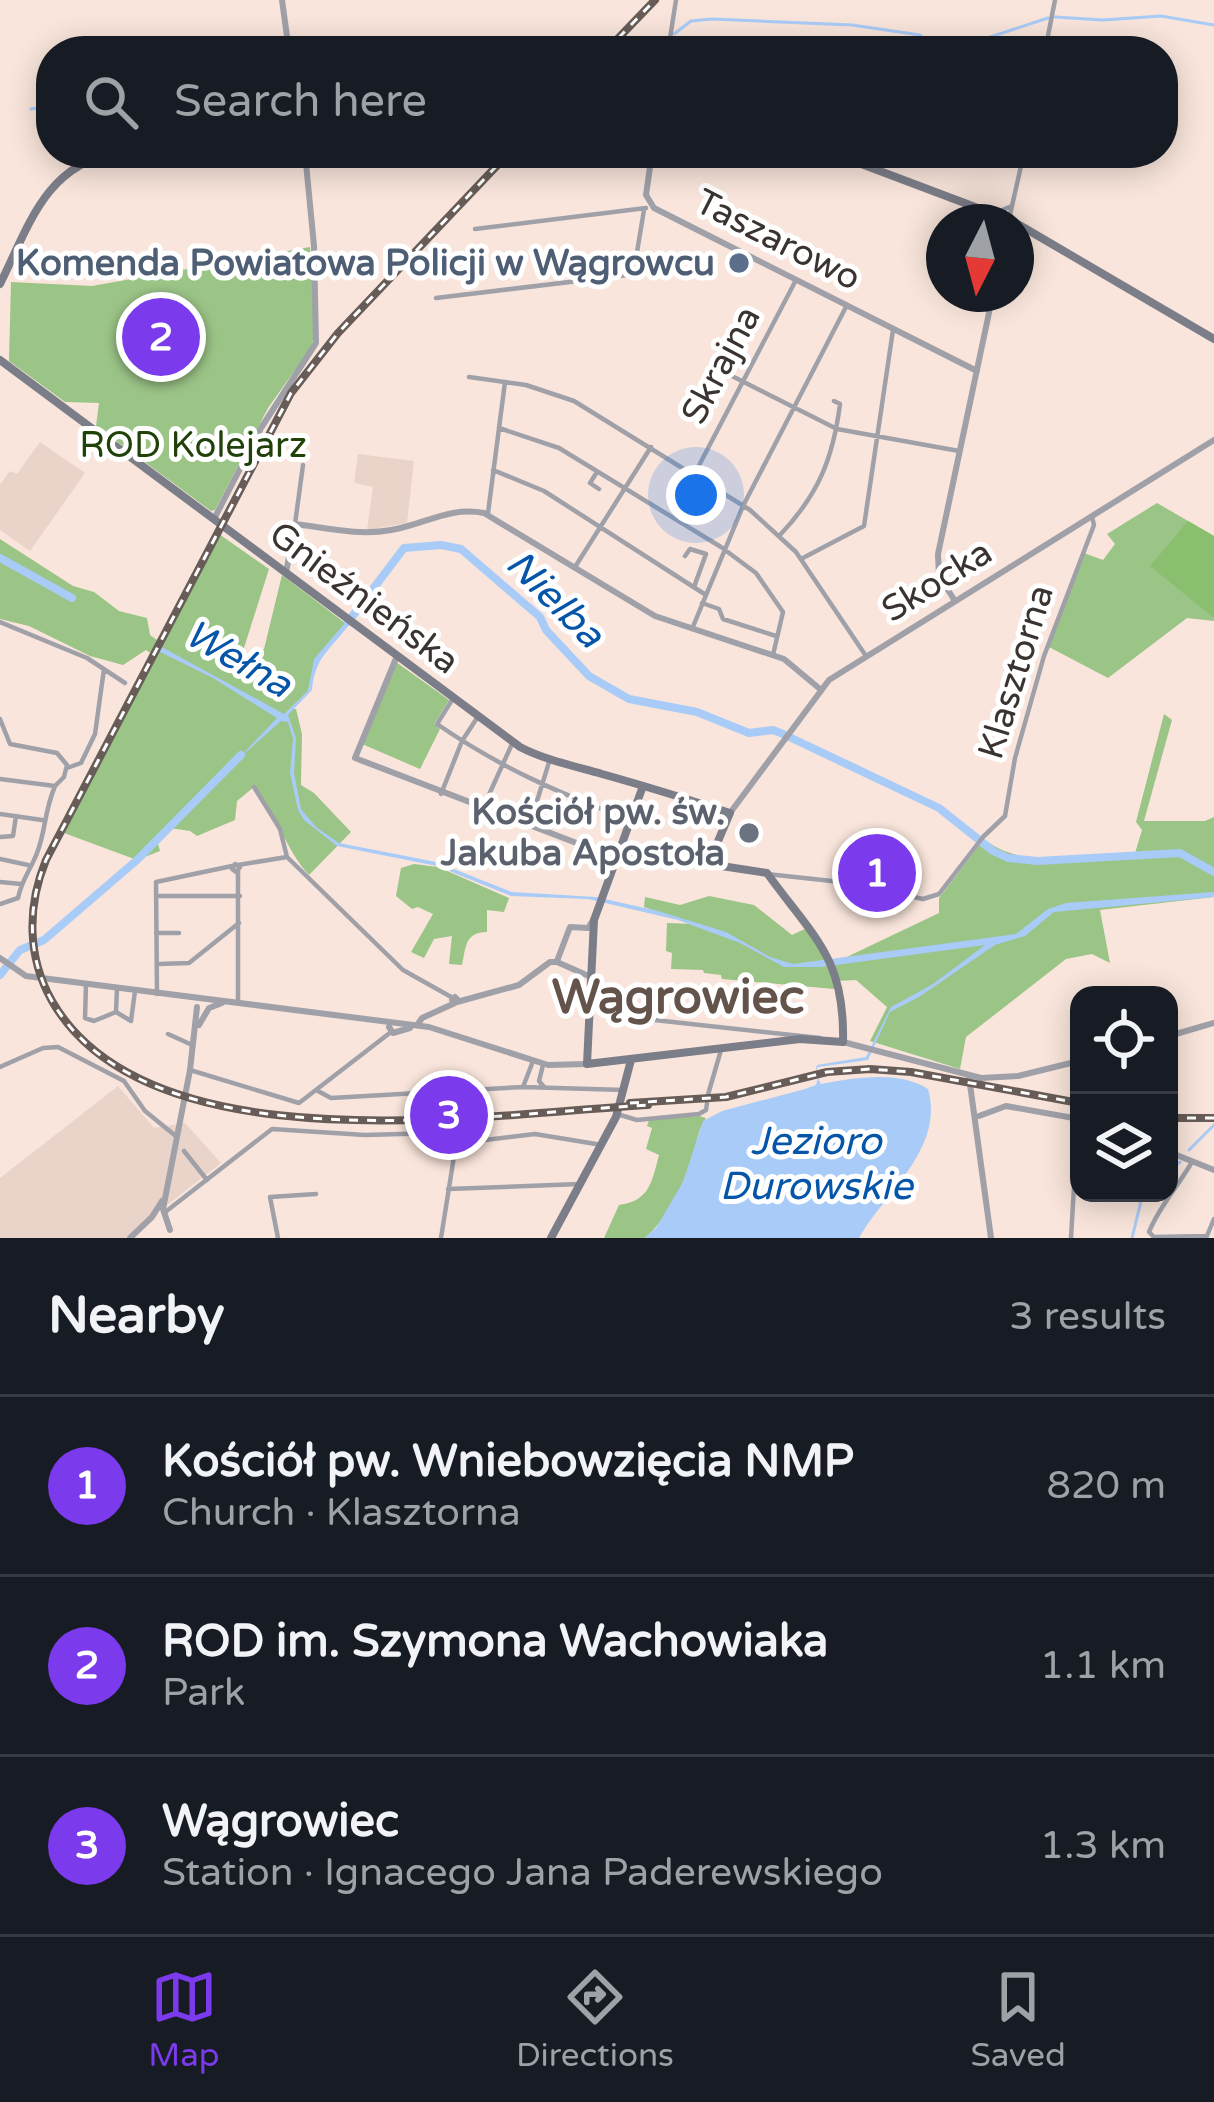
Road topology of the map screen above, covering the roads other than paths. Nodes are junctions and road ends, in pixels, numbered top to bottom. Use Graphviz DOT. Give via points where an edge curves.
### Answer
graph roads {
  1 [pos="282,0"];
  2 [pos="676,0"];
  3 [pos="1055,0"];
  4 [pos="287,36"];
  5 [pos="670,36"];
  6 [pos="1048,36"];
  7 [pos="75,168"];
  8 [pos="305,168"];
  9 [pos="650,168"];
  10 [pos="872,168"];
  11 [pos="1020,168"];
  12 [pos="970,204"];
  13 [pos="1012,204"];
  14 [pos="647,207"];
  15 [pos="475,229"];
  16 [pos="1034,234"];
  17 [pos="796,280"];
  18 [pos="0,284"];
  19 [pos="436,298"];
  20 [pos="847,304"];
  21 [pos="989,312"];
  22 [pos="894,328"];
  23 [pos="1214,339"];
  24 [pos="0,359"];
  25 [pos="718,369"];
  26 [pos="976,371"];
  27 [pos="470,377"];
  28 [pos="506,382"];
  29 [pos="742,382"];
  30 [pos="833,401"];
  31 [pos="793,408"];
  32 [pos="499,428"];
  33 [pos="837,429"];
  34 [pos="877,436"];
  35 [pos="1214,440"];
  36 [pos="651,447"];
  37 [pos="959,451"];
  38 [pos="303,465"];
  39 [pos="494,470"];
  40 [pos="597,471"];
  41 [pos="694,475"];
  42 [pos="624,488"];
  43 [pos="599,489"];
  44 [pos="743,506"];
  45 [pos="488,514"];
  46 [pos="1098,516"];
  47 [pos="214,520"];
  48 [pos="295,524"];
  49 [pos="600,527"];
  50 [pos="781,535"];
  51 [pos="725,550"];
  52 [pos="685,556"];
  53 [pos="800,560"];
  54 [pos="575,567"];
  55 [pos="286,573"];
  56 [pos="694,587"];
  57 [pos="706,595"];
  58 [pos="955,601"];
  59 [pos="703,603"];
  60 [pos="0,622"];
  61 [pos="692,630"];
  62 [pos="778,637"];
  63 [pos="772,655"];
  64 [pos="397,656"];
  65 [pos="866,656"];
  66 [pos="104,669"];
  67 [pos="125,683"];
  68 [pos="820,689"];
  69 [pos="454,698"];
  70 [pos="477,718"];
  71 [pos="0,719"];
  72 [pos="462,741"];
  73 [pos="513,742"];
  74 [pos="550,759"];
  75 [pos="500,766"];
  76 [pos="67,767"];
  77 [pos="0,779"];
  78 [pos="55,786"];
  79 [pos="542,786"];
  80 [pos="643,786"];
  81 [pos="254,787"];
  82 [pos="440,794"];
  83 [pos="482,810"];
  84 [pos="730,813"];
  85 [pos="0,814"];
  86 [pos="16,816"];
  87 [pos="42,820"];
  88 [pos="632,820"];
  89 [pos="529,827"];
  90 [pos="0,837"];
  91 [pos="287,857"];
  92 [pos="617,857"];
  93 [pos="0,859"];
  94 [pos="711,862"];
  95 [pos="28,865"];
  96 [pos="236,867"];
  97 [pos="767,874"];
  98 [pos="0,881"];
  99 [pos="21,884"];
  100 [pos="155,896"];
  101 [pos="240,896"];
  102 [pos="0,904"];
  103 [pos="597,908"];
  104 [pos="239,922"];
  105 [pos="156,933"];
  106 [pos="179,933"];
  107 [pos="557,962"];
  108 [pos="6,963"];
  109 [pos="157,964"];
  110 [pos="592,981"];
  111 [pos="86,984"];
  112 [pos="117,988"];
  113 [pos="135,991"];
  114 [pos="157,994"];
  115 [pos="592,995"];
  116 [pos="455,1000"];
  117 [pos="238,1004"];
  118 [pos="203,1006"];
  119 [pos="116,1012"];
  120 [pos="1214,1023"];
  121 [pos="393,1027"];
  122 [pos="420,1027"];
  123 [pos="746,1029"];
  124 [pos="1178,1033"];
  125 [pos="168,1034"];
  126 [pos="782,1037"];
  127 [pos="843,1042"];
  128 [pos="192,1044"];
  129 [pos="748,1046"];
  130 [pos="721,1050"];
  131 [pos="533,1060"];
  132 [pos="631,1060"];
  133 [pos="1070,1063"];
  134 [pos="543,1064"];
  135 [pos="587,1064"];
  136 [pos="0,1067"];
  137 [pos="190,1070"];
  138 [pos="969,1077"];
  139 [pos="523,1087"];
  140 [pos="555,1090"];
  141 [pos="318,1091"];
  142 [pos="620,1091"];
  143 [pos="979,1112"];
  144 [pos="617,1114"];
  145 [pos="1070,1118"];
  146 [pos="177,1137"];
  147 [pos="459,1144"];
  148 [pos="602,1144"];
  149 [pos="184,1151"];
  150 [pos="1178,1156"];
  151 [pos="1192,1162"];
  152 [pos="1214,1170"];
  153 [pos="207,1180"];
  154 [pos="580,1184"];
  155 [pos="448,1189"];
  156 [pos="316,1194"];
  157 [pos="1073,1202"];
  158 [pos="162,1212"];
  159 [pos="1214,1219"];
  160 [pos="1154,1237"];
  161 [pos="1206,1237"];
  162 [pos="132,1238"];
  163 [pos="176,1238"];
  164 [pos="278,1238"];
  165 [pos="441,1238"];
  166 [pos="551,1238"];
  167 [pos="991,1238"];
  168 [pos="1071,1238"];
  1 -- 4 [label="street"];
  2 -- 5 [label="street"];
  3 -- 6 [label="street"];
  7 -- 18 [label="main road" via="37,208"];
  8 -- 47 [label="street" via="316,343"];
  9 -- 14 [label="street"];
  10 -- 12 [label="main road"];
  11 -- 13 [label="street"];
  14 -- 15 [label="street, Taszarowo"];
  14 -- 17 [label="street, Taszarowo"];
  14 -- 19 [label="street" via="628,275"];
  16 -- 23 [label="main road"];
  17 -- 20 [label="street, Taszarowo"];
  17 -- 29 [label="street, Skrajna"];
  20 -- 22 [label="street, Taszarowo"];
  20 -- 31 [label="street"];
  21 -- 26 [label="street"];
  22 -- 26 [label="street, Taszarowo"];
  22 -- 34 [label="street"];
  24 -- 47 [label="main road, Gnieźnieńska"];
  25 -- 29 [label="street"];
  26 -- 37 [label="street"];
  27 -- 28 [label="street"];
  28 -- 32 [label="street"];
  28 -- 36 [label="street" via="574,401"];
  29 -- 31 [label="street"];
  29 -- 41 [label="street, Skrajna"];
  30 -- 33 [label="street" via="840,404"];
  31 -- 33 [label="street"];
  31 -- 44 [label="street"];
  32 -- 39 [label="street"];
  32 -- 40 [label="street" via="542,440"];
  33 -- 34 [label="street"];
  33 -- 50 [label="street" via="820,484"];
  34 -- 37 [label="street"];
  34 -- 53 [label="street" via="862,529"];
  35 -- 46 [label="street, Skocka"];
  36 -- 41 [label="street"];
  36 -- 42 [label="street"];
  37 -- 58 [label="street" via="937,562"];
  38 -- 48 [label="street"];
  39 -- 45 [label="street"];
  39 -- 49 [label="street"];
  40 -- 42 [label="street"];
  40 -- 43 [label="street" via="590,483"];
  41 -- 44 [label="street"];
  42 -- 49 [label="street"];
  42 -- 51 [label="street"];
  44 -- 50 [label="street"];
  44 -- 51 [label="street"];
  45 -- 48 [label="street" via="454,511 380,532"];
  45 -- 54 [label="street"];
  46 -- 58 [label="street, Skocka"];
  46 -- 97 [label="street, Klasztorna" via="1049,639 1006,813 939,894 927,899"];
  47 -- 55 [label="main road, Gnieźnieńska"];
  48 -- 55 [label="street"];
  49 -- 54 [label="street"];
  49 -- 56 [label="street"];
  50 -- 53 [label="street"];
  51 -- 57 [label="street"];
  51 -- 62 [label="street" via="781,604"];
  52 -- 56 [label="street" via="690,549 706,554"];
  53 -- 65 [label="street"];
  54 -- 61 [label="street"];
  55 -- 64 [label="main road, Gnieźnieńska"];
  56 -- 57 [label="street"];
  57 -- 59 [label="street"];
  58 -- 65 [label="street, Skocka"];
  59 -- 61 [label="street"];
  59 -- 62 [label="street" via="723,619"];
  60 -- 66 [label="street"];
  61 -- 63 [label="street"];
  62 -- 63 [label="street"];
  63 -- 68 [label="street"];
  64 -- 69 [label="main road, Gnieźnieńska"];
  64 -- 82 [label="street, Klasztorna" via="355,758"];
  65 -- 68 [label="street, Skocka"];
  66 -- 67 [label="street"];
  66 -- 76 [label="street" via="94,738 81,763"];
  68 -- 84 [label="street, Skocka"];
  69 -- 70 [label="main road, Gnieźnieńska"];
  69 -- 72 [label="street" via="437,724"];
  70 -- 72 [label="street"];
  70 -- 73 [label="main road, Gnieźnieńska"];
  71 -- 76 [label="street" via="10,744 57,753"];
  72 -- 75 [label="street"];
  72 -- 82 [label="street"];
  73 -- 74 [label="main road, Gnieźnieńska"];
  73 -- 75 [label="street"];
  74 -- 79 [label="street"];
  74 -- 80 [label="main road, Gnieźnieńska"];
  75 -- 79 [label="street"];
  75 -- 83 [label="street"];
  76 -- 78 [label="street"];
  77 -- 78 [label="street"];
  78 -- 87 [label="street"];
  79 -- 88 [label="street"];
  79 -- 89 [label="street"];
  80 -- 84 [label="main road, Gnieźnieńska"];
  80 -- 88 [label="main road"];
  81 -- 91 [label="street"];
  82 -- 83 [label="street, Klasztorna"];
  83 -- 89 [label="street, Klasztorna"];
  84 -- 94 [label="main road"];
  85 -- 86 [label="street"];
  86 -- 87 [label="street"];
  86 -- 90 [label="street" via="13,836"];
  87 -- 95 [label="street"];
  88 -- 92 [label="main road"];
  89 -- 92 [label="street, Klasztorna"];
  91 -- 96 [label="street"];
  91 -- 116 [label="street" via="403,970"];
  92 -- 94 [label="street, Klasztorna"];
  92 -- 103 [label="main road"];
  93 -- 95 [label="street"];
  94 -- 97 [label="main road, Klasztorna"];
  95 -- 99 [label="street"];
  96 -- 100 [label="street" via="159,879"];
  96 -- 101 [label="street"];
  97 -- 127 [label="main road" via="830,958"];
  98 -- 99 [label="street"];
  99 -- 102 [label="street" via="18,898"];
  100 -- 101 [label="street"];
  100 -- 105 [label="street"];
  101 -- 104 [label="street"];
  103 -- 107 [label="street" via="589,928 570,927"];
  103 -- 110 [label="main road"];
  104 -- 109 [label="street" via="189,963"];
  104 -- 117 [label="street"];
  105 -- 106 [label="street"];
  105 -- 109 [label="street"];
  107 -- 110 [label="street"];
  107 -- 116 [label="street" via="524,983"];
  108 -- 111 [label="street" via="26,976"];
  109 -- 114 [label="street"];
  110 -- 115 [label="main road"];
  111 -- 112 [label="street"];
  111 -- 119 [label="street" via="85,1018"];
  112 -- 113 [label="street"];
  112 -- 119 [label="street"];
  113 -- 114 [label="street"];
  113 -- 119 [label="street" via="131,1021"];
  114 -- 118 [label="street"];
  115 -- 123 [label="street" via="621,999 637,1018"];
  115 -- 135 [label="main road"];
  116 -- 122 [label="street"];
  117 -- 118 [label="street"];
  117 -- 121 [label="street"];
  118 -- 128 [label="street"];
  118 -- 137 [label="street"];
  120 -- 124 [label="street"];
  121 -- 122 [label="street"];
  121 -- 141 [label="street"];
  122 -- 131 [label="street"];
  123 -- 126 [label="street"];
  123 -- 129 [label="street"];
  125 -- 128 [label="street"];
  126 -- 127 [label="main road"];
  126 -- 129 [label="main road"];
  127 -- 138 [label="street"];
  128 -- 137 [label="street"];
  129 -- 130 [label="main road"];
  130 -- 132 [label="main road"];
  130 -- 144 [label="street" via="702,1113 637,1120"];
  131 -- 134 [label="street"];
  131 -- 139 [label="street"];
  132 -- 135 [label="main road"];
  132 -- 142 [label="main road"];
  133 -- 138 [label="street"];
  134 -- 135 [label="street"];
  134 -- 140 [label="street" via="540,1083"];
  136 -- 146 [label="street" via="47,1046 63,1049 124,1082"];
  137 -- 141 [label="street" via="295,1103"];
  137 -- 146 [label="street"];
  138 -- 143 [label="street"];
  139 -- 140 [label="street"];
  139 -- 141 [label="street" via="331,1098"];
  140 -- 142 [label="street"];
  142 -- 144 [label="main road"];
  143 -- 145 [label="street" via="1007,1106"];
  143 -- 167 [label="street" via="975,1134"];
  144 -- 148 [label="main road"];
  146 -- 158 [label="street"];
  147 -- 148 [label="street" via="538,1134"];
  147 -- 153 [label="street" via="434,1133 274,1129"];
  147 -- 155 [label="street"];
  148 -- 154 [label="main road"];
  149 -- 153 [label="street"];
  150 -- 151 [label="street"];
  151 -- 152 [label="street"];
  151 -- 160 [label="street" via="1158,1211"];
  153 -- 158 [label="street"];
  154 -- 155 [label="street"];
  154 -- 166 [label="main road"];
  155 -- 165 [label="street"];
  156 -- 164 [label="street" via="270,1197"];
  157 -- 168 [label="street"];
  158 -- 162 [label="street"];
  158 -- 163 [label="street"];
  159 -- 161 [label="street"];
  160 -- 161 [label="street"];
}
